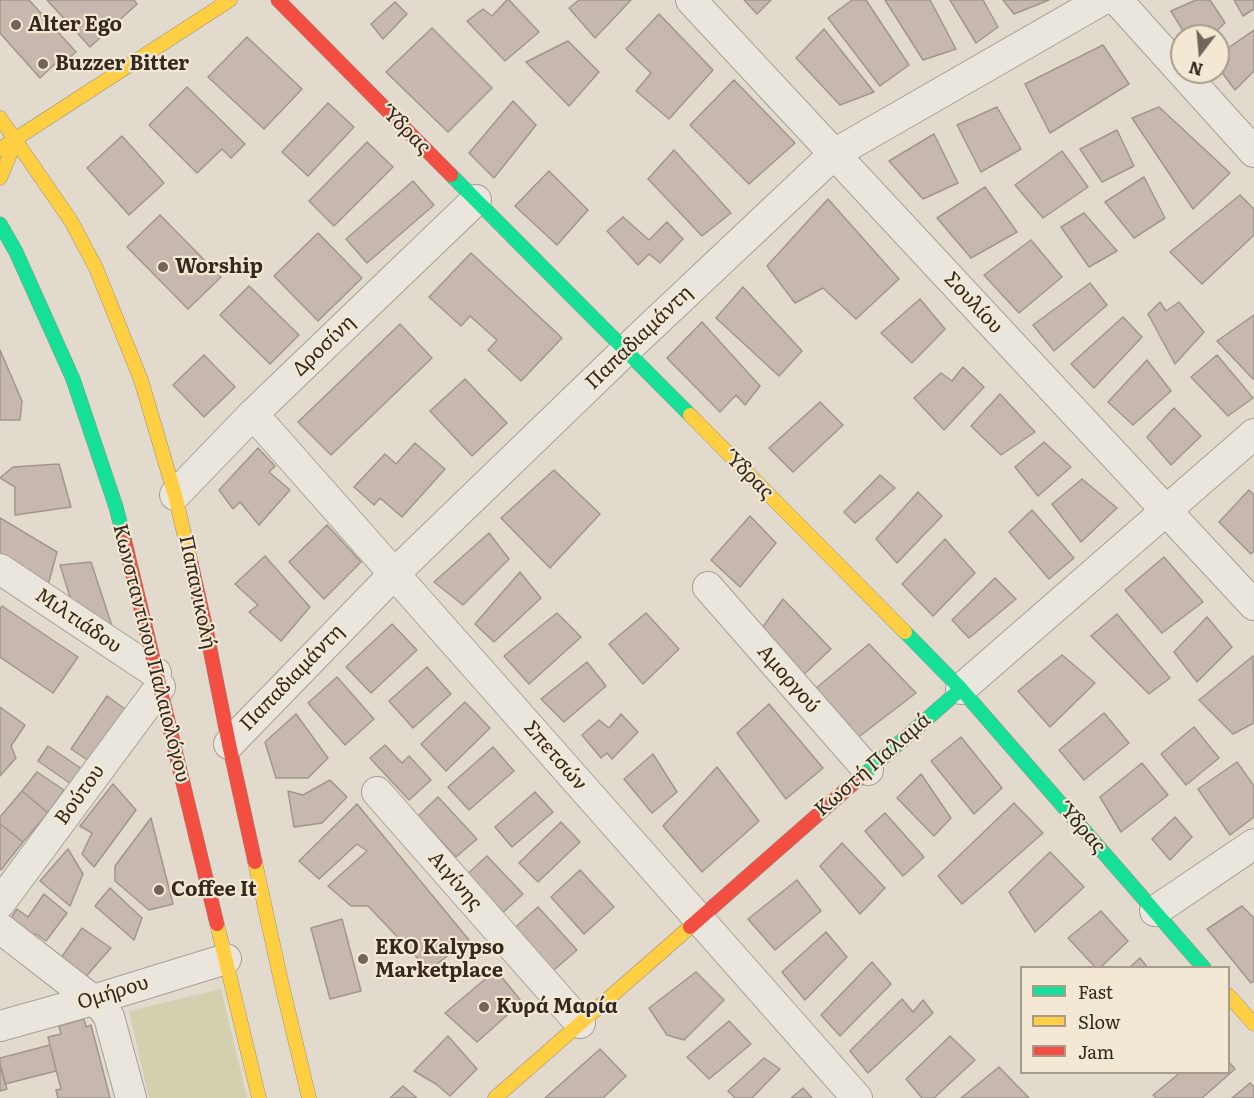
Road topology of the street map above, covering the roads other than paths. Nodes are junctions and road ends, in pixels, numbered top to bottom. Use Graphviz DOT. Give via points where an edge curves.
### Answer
graph roads {
  1 [pos="230,0"];
  2 [pos="278,0"];
  3 [pos="692,0"];
  4 [pos="1102,0"];
  5 [pos="1117,0"];
  6 [pos="0,118"];
  7 [pos="16,140"];
  8 [pos="0,149"];
  9 [pos="1254,152"];
  10 [pos="834,154"];
  11 [pos="0,178"];
  12 [pos="476,200"];
  13 [pos="0,224"];
  14 [pos="625,351"];
  15 [pos="253,414"];
  16 [pos="1254,434"];
  17 [pos="175,495"];
  18 [pos="1166,510"];
  19 [pos="0,569"];
  20 [pos="394,574"];
  21 [pos="708,587"];
  22 [pos="1254,605"];
  23 [pos="158,680"];
  24 [pos="961,689"];
  25 [pos="229,744"];
  26 [pos="868,770"];
  27 [pos="377,792"];
  28 [pos="1254,844"];
  29 [pos="0,903"];
  30 [pos="1155,910"];
  31 [pos="699,919"];
  32 [pos="0,928"];
  33 [pos="226,959"];
  34 [pos="1202,966"];
  35 [pos="1230,997"];
  36 [pos="93,1000"];
  37 [pos="580,1023"];
  38 [pos="1254,1024"];
  39 [pos="0,1026"];
  40 [pos="131,1098"];
  41 [pos="259,1098"];
  42 [pos="309,1098"];
  43 [pos="495,1098"];
  44 [pos="857,1098"];
  1 -- 7 [label="main road"];
  2 -- 12 [label="main road, Ύδρας"];
  3 -- 10 [label="street, Σουλίου"];
  4 -- 10 [label="street, Παπαδιαμάντη"];
  5 -- 9 [label="street"];
  6 -- 7 [label="main road, Παπανικολή"];
  7 -- 8 [label="main road"];
  7 -- 11 [label="main road"];
  7 -- 17 [label="main road, Παπανικολή" via="71,221 96,268 141,380"];
  10 -- 14 [label="street, Παπαδιαμάντη"];
  10 -- 18 [label="street, Σουλίου"];
  12 -- 14 [label="main road, Ύδρας"];
  12 -- 15 [label="street, Δροσίνη"];
  13 -- 23 [label="main road, Κωνσταντίνου Παλαιολόγου" via="73,379 116,507"];
  14 -- 20 [label="street, Παπαδιαμάντη"];
  14 -- 24 [label="main road, Ύδρας"];
  15 -- 17 [label="street, Δροσίνη"];
  15 -- 20 [label="street, Σπετσών"];
  16 -- 18 [label="street, Κωστή Παλαμά"];
  17 -- 25 [label="main road, Παπανικολή"];
  18 -- 22 [label="street, Σουλίου"];
  18 -- 24 [label="street, Κωστή Παλαμά"];
  19 -- 23 [label="street, Μιλτιάδου"];
  20 -- 25 [label="street, Παπαδιαμάντη"];
  20 -- 31 [label="street, Σπετσών"];
  21 -- 26 [label="street, Αμοργού"];
  23 -- 29 [label="street, Βούτου"];
  23 -- 33 [label="main road, Κωνσταντίνου Παλαιολόγου"];
  24 -- 26 [label="main road, Κωστή Παλαμά"];
  24 -- 30 [label="main road, Ύδρας"];
  25 -- 42 [label="main road, Παπανικολή"];
  26 -- 31 [label="main road, Κωστή Παλαμά"];
  27 -- 37 [label="street, Αιγίνης"];
  28 -- 30 [label="street"];
  30 -- 34 [label="main road, Ύδρας"];
  31 -- 37 [label="main road, Κωστή Παλαμά"];
  31 -- 44 [label="street, Σπετσών"];
  32 -- 36 [label="street"];
  33 -- 36 [label="street, Ομήρου"];
  33 -- 41 [label="main road, Κωνσταντίνου Παλαιολόγου"];
  35 -- 38 [label="main road"];
  36 -- 39 [label="street, Ομήρου"];
  36 -- 40 [label="street" via="109,1017"];
  37 -- 43 [label="main road, Κωστή Παλαμά"];
}
